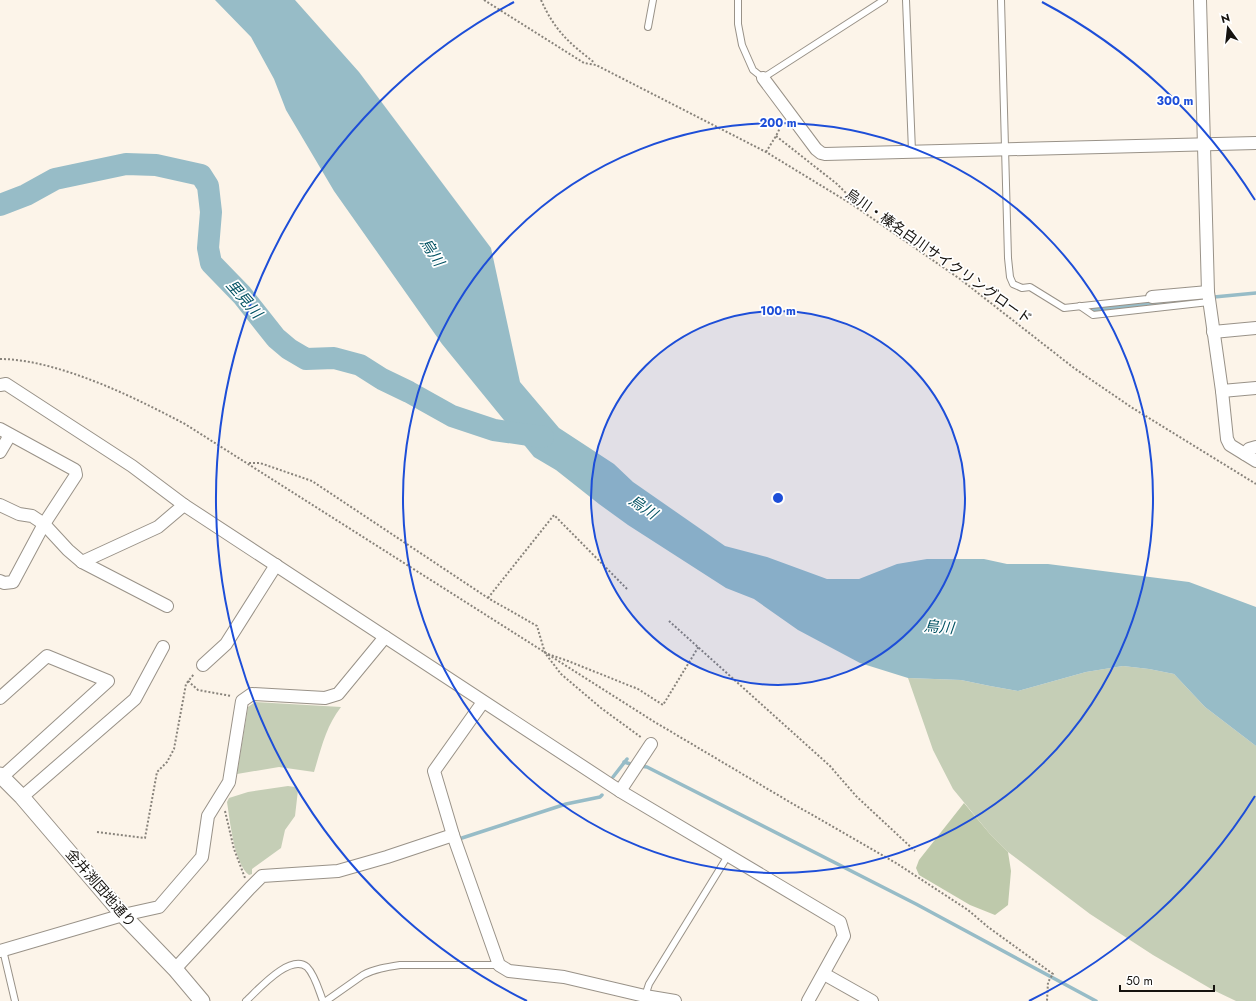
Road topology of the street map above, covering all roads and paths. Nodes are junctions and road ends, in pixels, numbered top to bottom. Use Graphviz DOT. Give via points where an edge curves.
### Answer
graph roads {
  1 [pos="484,0"];
  2 [pos="541,0"];
  3 [pos="653,0"];
  4 [pos="738,0"];
  5 [pos="884,0"];
  6 [pos="906,0"];
  7 [pos="1001,0"];
  8 [pos="1200,0"];
  9 [pos="648,27"];
  10 [pos="596,64"];
  11 [pos="763,78"];
  12 [pos="1256,143"];
  13 [pos="1204,144"];
  14 [pos="1005,149"];
  15 [pos="912,151"];
  16 [pos="766,152"];
  17 [pos="853,205"];
  18 [pos="1152,297"];
  19 [pos="1208,297"];
  20 [pos="1080,306"];
  21 [pos="1134,306"];
  22 [pos="1256,328"];
  23 [pos="1213,332"];
  24 [pos="0,359"];
  25 [pos="0,385"];
  26 [pos="1256,388"];
  27 [pos="1222,391"];
  28 [pos="5,432"];
  29 [pos="1256,447"];
  30 [pos="0,452"];
  31 [pos="1245,454"];
  32 [pos="1256,461"];
  33 [pos="247,463"];
  34 [pos="1256,484"];
  35 [pos="0,505"];
  36 [pos="184,505"];
  37 [pos="44,524"];
  38 [pos="82,562"];
  39 [pos="276,565"];
  40 [pos="0,581"];
  41 [pos="628,590"];
  42 [pos="488,598"];
  43 [pos="167,606"];
  44 [pos="670,621"];
  45 [pos="385,637"];
  46 [pos="699,646"];
  47 [pos="164,647"];
  48 [pos="545,653"];
  49 [pos="203,665"];
  50 [pos="189,680"];
  51 [pos="0,698"];
  52 [pos="242,701"];
  53 [pos="483,702"];
  54 [pos="651,744"];
  55 [pos="1,776"];
  56 [pos="620,791"];
  57 [pos="222,795"];
  58 [pos="22,797"];
  59 [pos="97,832"];
  60 [pos="453,835"];
  61 [pos="915,851"];
  62 [pos="729,854"];
  63 [pos="250,888"];
  64 [pos="123,915"];
  65 [pos="2,951"];
  66 [pos="499,965"];
  67 [pos="175,969"];
  68 [pos="824,974"];
  69 [pos="649,998"];
  70 [pos="15,1001"];
  71 [pos="202,1001"];
  72 [pos="246,1001"];
  73 [pos="324,1001"];
  74 [pos="675,1001"];
  75 [pos="808,1001"];
  76 [pos="872,1001"];
  77 [pos="1047,1001"];
  1 -- 10 [label="path, 烏川・榛名白川サイクリングロード" via="584,63"];
  2 -- 10 [label="path, 烏川・榛名白川サイクリングロード" via="549,18 560,33"];
  3 -- 9 [label="lane"];
  4 -- 11 [label="lane" via="738,24 742,45 753,70"];
  5 -- 11 [label="lane"];
  6 -- 15 [label="lane"];
  7 -- 14 [label="lane"];
  8 -- 13 [label="street"];
  10 -- 16 [label="path, 烏川・榛名白川サイクリングロード"];
  11 -- 15 [label="street" via="821,153"];
  12 -- 13 [label="street"];
  13 -- 14 [label="street"];
  13 -- 19 [label="street"];
  14 -- 15 [label="street"];
  14 -- 20 [label="lane" via="1008,258 1013,284 1022,288 1030,287 1064,308"];
  16 -- 17 [label="path, 烏川・榛名白川サイクリングロード"];
  16 -- 17 [label="path" via="776,136 837,184 850,197"];
  17 -- 34 [label="path, 烏川・榛名白川サイクリングロード" via="960,279 1087,377"];
  18 -- 19 [label="street"];
  18 -- 21 [label="lane"];
  19 -- 21 [label="lane"];
  19 -- 23 [label="street"];
  20 -- 21 [label="lane"];
  20 -- 21 [label="lane" via="1093,315"];
  22 -- 23 [label="street"];
  23 -- 27 [label="street"];
  24 -- 33 [label="path" via="26,361 95,381 185,424"];
  25 -- 36 [label="street" via="6,384 132,466"];
  26 -- 27 [label="street"];
  27 -- 31 [label="street" via="1230,445"];
  28 -- 30 [label="street"];
  28 -- 37 [label="street" via="75,470 76,475"];
  29 -- 31 [label="street" via="1249,449"];
  31 -- 32 [label="street"];
  33 -- 42 [label="path" via="260,463 312,481"];
  33 -- 48 [label="path"];
  35 -- 37 [label="street" via="18,514 32,516"];
  36 -- 38 [label="street" via="158,527"];
  36 -- 39 [label="street"];
  37 -- 38 [label="street"];
  37 -- 40 [label="street" via="13,582 4,584"];
  38 -- 43 [label="street"];
  39 -- 45 [label="street"];
  39 -- 49 [label="street" via="226,644"];
  41 -- 42 [label="path" via="554,516"];
  42 -- 48 [label="path" via="537,626"];
  44 -- 46 [label="path"];
  45 -- 52 [label="street" via="338,694 325,698 252,694"];
  45 -- 53 [label="street"];
  46 -- 48 [label="path" via="663,705 638,689"];
  46 -- 61 [label="path" via="830,766 856,796"];
  47 -- 58 [label="street" via="135,699"];
  48 -- 54 [label="path" via="561,674"];
  48 -- 77 [label="path" via="788,802 896,863 968,910 1053,974 1048,982"];
  49 -- 50 [label="path"];
  50 -- 52 [label="path" via="188,682 198,690 234,696"];
  50 -- 59 [label="path" via="186,684 174,749 167,762 156,772 145,838"];
  51 -- 55 [label="street" via="47,656 108,681"];
  52 -- 57 [label="street" via="229,782"];
  53 -- 56 [label="street"];
  53 -- 60 [label="street" via="434,771"];
  54 -- 56 [label="street"];
  55 -- 58 [label="street, 金井渕団地通り"];
  56 -- 62 [label="street"];
  57 -- 63 [label="path" via="234,849"];
  57 -- 64 [label="street" via="208,816 202,857 159,907"];
  58 -- 64 [label="street, 金井渕団地通り"];
  60 -- 63 [label="street" via="338,871 262,876"];
  60 -- 66 [label="street"];
  62 -- 68 [label="street" via="840,922 844,936"];
  62 -- 69 [label="lane" via="649,984"];
  63 -- 67 [label="street"];
  64 -- 65 [label="street"];
  64 -- 67 [label="street, 金井渕団地通り"];
  65 -- 70 [label="lane"];
  66 -- 69 [label="street" via="509,971 564,976"];
  66 -- 73 [label="lane" via="400,965 369,971"];
  67 -- 71 [label="street, 金井渕団地通り"];
  68 -- 75 [label="street"];
  68 -- 76 [label="street"];
  69 -- 74 [label="street"];
  72 -- 73 [label="lane" via="282,968 301,964 308,968"];
}
